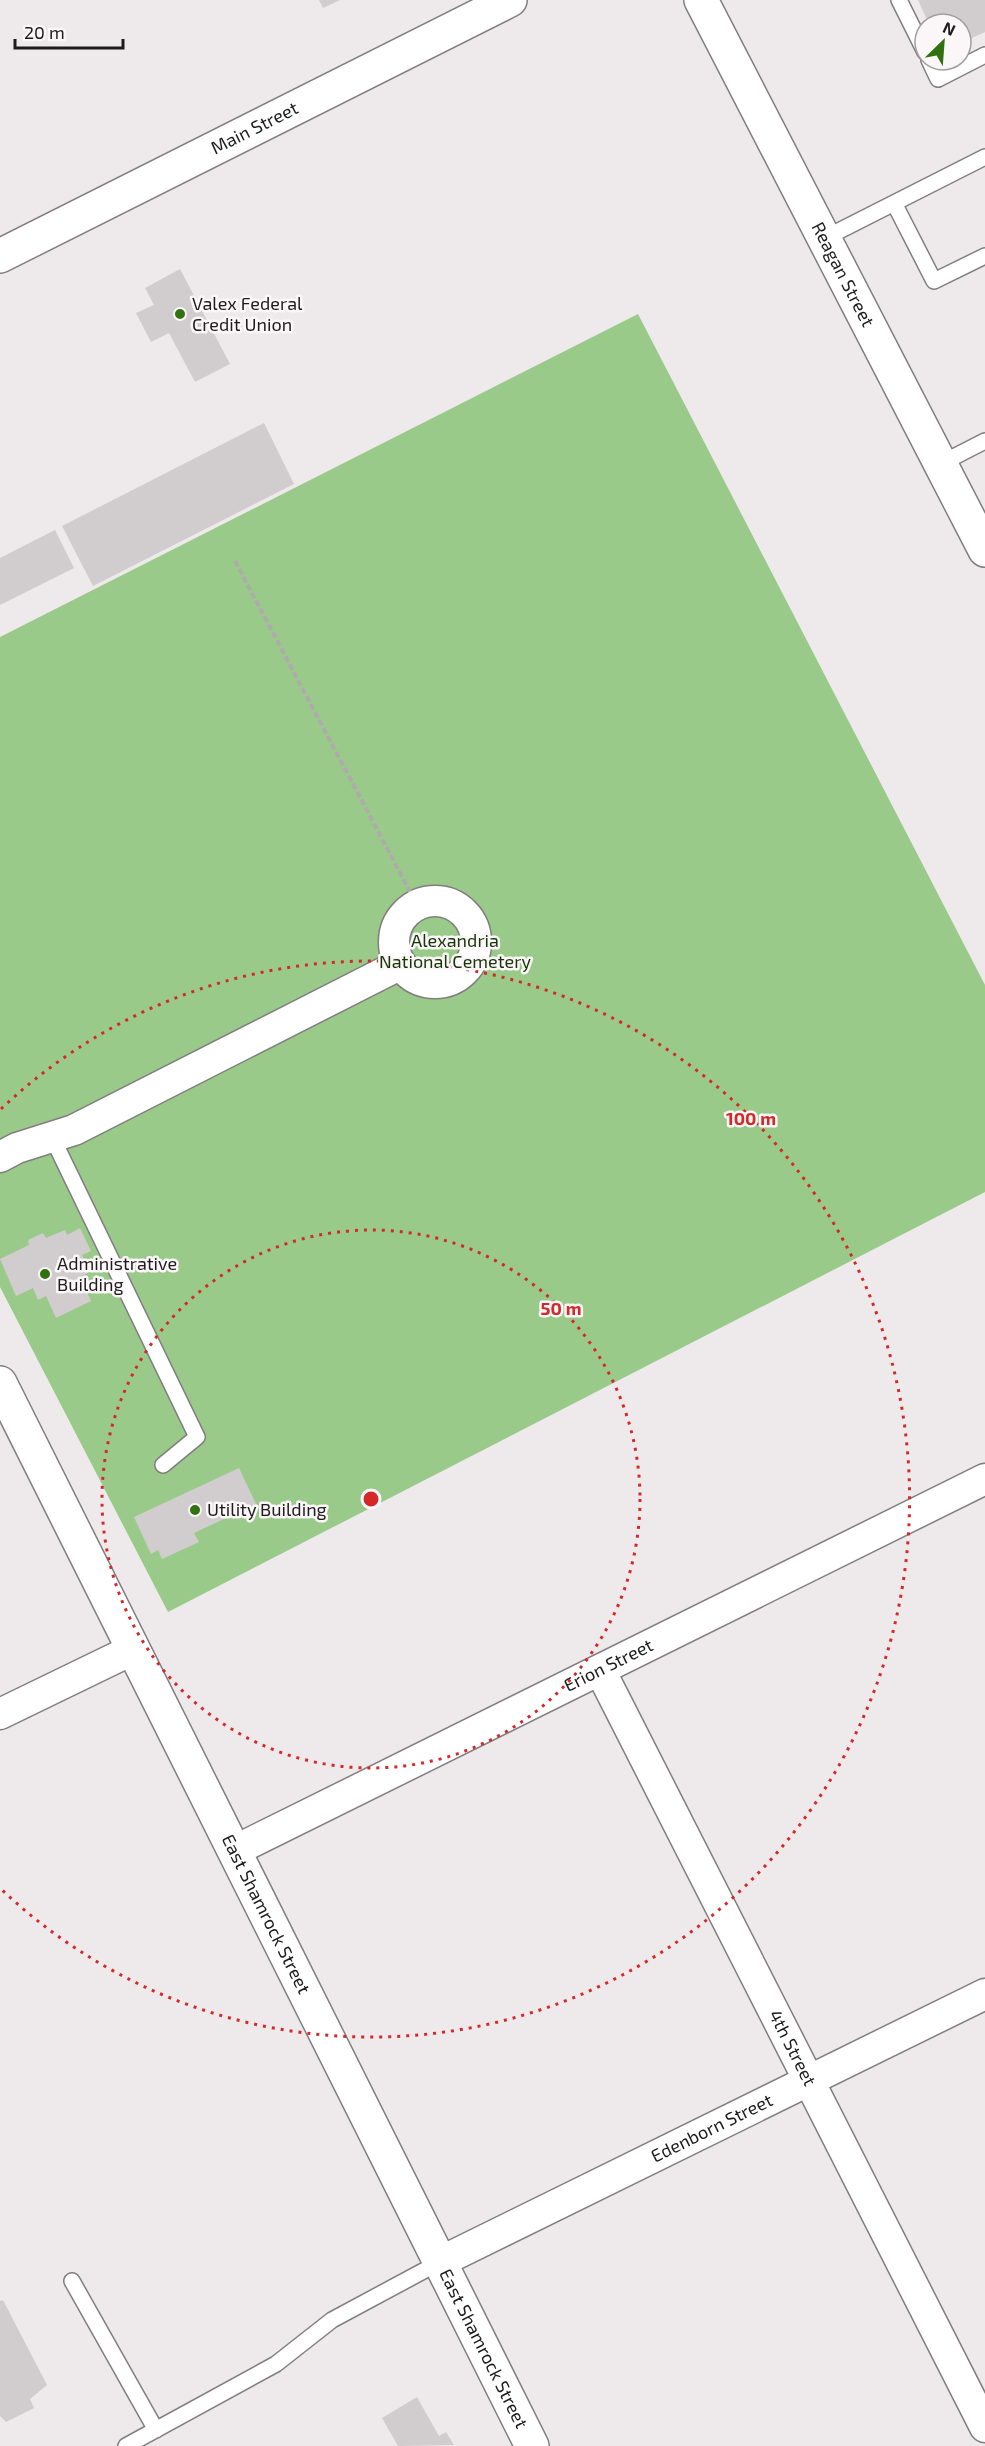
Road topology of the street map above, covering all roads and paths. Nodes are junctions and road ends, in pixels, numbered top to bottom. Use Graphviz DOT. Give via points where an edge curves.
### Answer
graph roads {
  1 [pos="510,0"];
  2 [pos="701,0"];
  3 [pos="899,0"];
  4 [pos="913,28"];
  5 [pos="935,72"];
  6 [pos="952,72"];
  7 [pos="985,157"];
  8 [pos="894,203"];
  9 [pos="825,238"];
  10 [pos="0,256"];
  11 [pos="985,256"];
  12 [pos="985,441"];
  13 [pos="942,464"];
  14 [pos="985,550"];
  15 [pos="235,561"];
  16 [pos="417,905"];
  17 [pos="400,964"];
  18 [pos="52,1137"];
  19 [pos="0,1157"];
  20 [pos="0,1383"];
  21 [pos="163,1466"];
  22 [pos="985,1479"];
  23 [pos="134,1649"];
  24 [pos="600,1670"];
  25 [pos="0,1714"];
  26 [pos="234,1851"];
  27 [pos="985,1994"];
  28 [pos="810,2080"];
  29 [pos="440,2262"];
  30 [pos="72,2281"];
  31 [pos="985,2427"];
  32 [pos="156,2430"];
  33 [pos="126,2446"];
  34 [pos="532,2446"];
  1 -- 10 [label="main road, Main Street"];
  2 -- 9 [label="main road, Reagan Street"];
  3 -- 4 [label="lane"];
  5 -- 6 [label="lane" via="938,79"];
  7 -- 8 [label="lane"];
  8 -- 9 [label="lane"];
  8 -- 11 [label="lane" via="934,281"];
  9 -- 13 [label="main road, Reagan Street"];
  12 -- 13 [label="lane"];
  13 -- 14 [label="main road, Reagan Street"];
  15 -- 16 [label="path"];
  16 -- 17 [label="street" via="398,924 394,938"];
  16 -- 17 [label="street" via="431,901 457,908 475,929 475,955 459,976 434,984 415,978"];
  17 -- 18 [label="street" via="85,1125"];
  18 -- 19 [label="street"];
  18 -- 21 [label="lane" via="197,1437"];
  20 -- 23 [label="main road, East Shamrock Street"];
  22 -- 24 [label="street, Erion Street"];
  23 -- 25 [label="street"];
  23 -- 26 [label="main road, East Shamrock Street"];
  24 -- 26 [label="street, Erion Street"];
  24 -- 28 [label="street, 4th Street"];
  26 -- 29 [label="main road, East Shamrock Street"];
  27 -- 28 [label="street, Edenborn Street"];
  28 -- 29 [label="street, Edenborn Street"];
  28 -- 31 [label="street, 4th Street"];
  29 -- 32 [label="lane" via="332,2320 276,2364"];
  29 -- 34 [label="main road, East Shamrock Street"];
  30 -- 32 [label="lane"];
  32 -- 33 [label="lane"];
}
